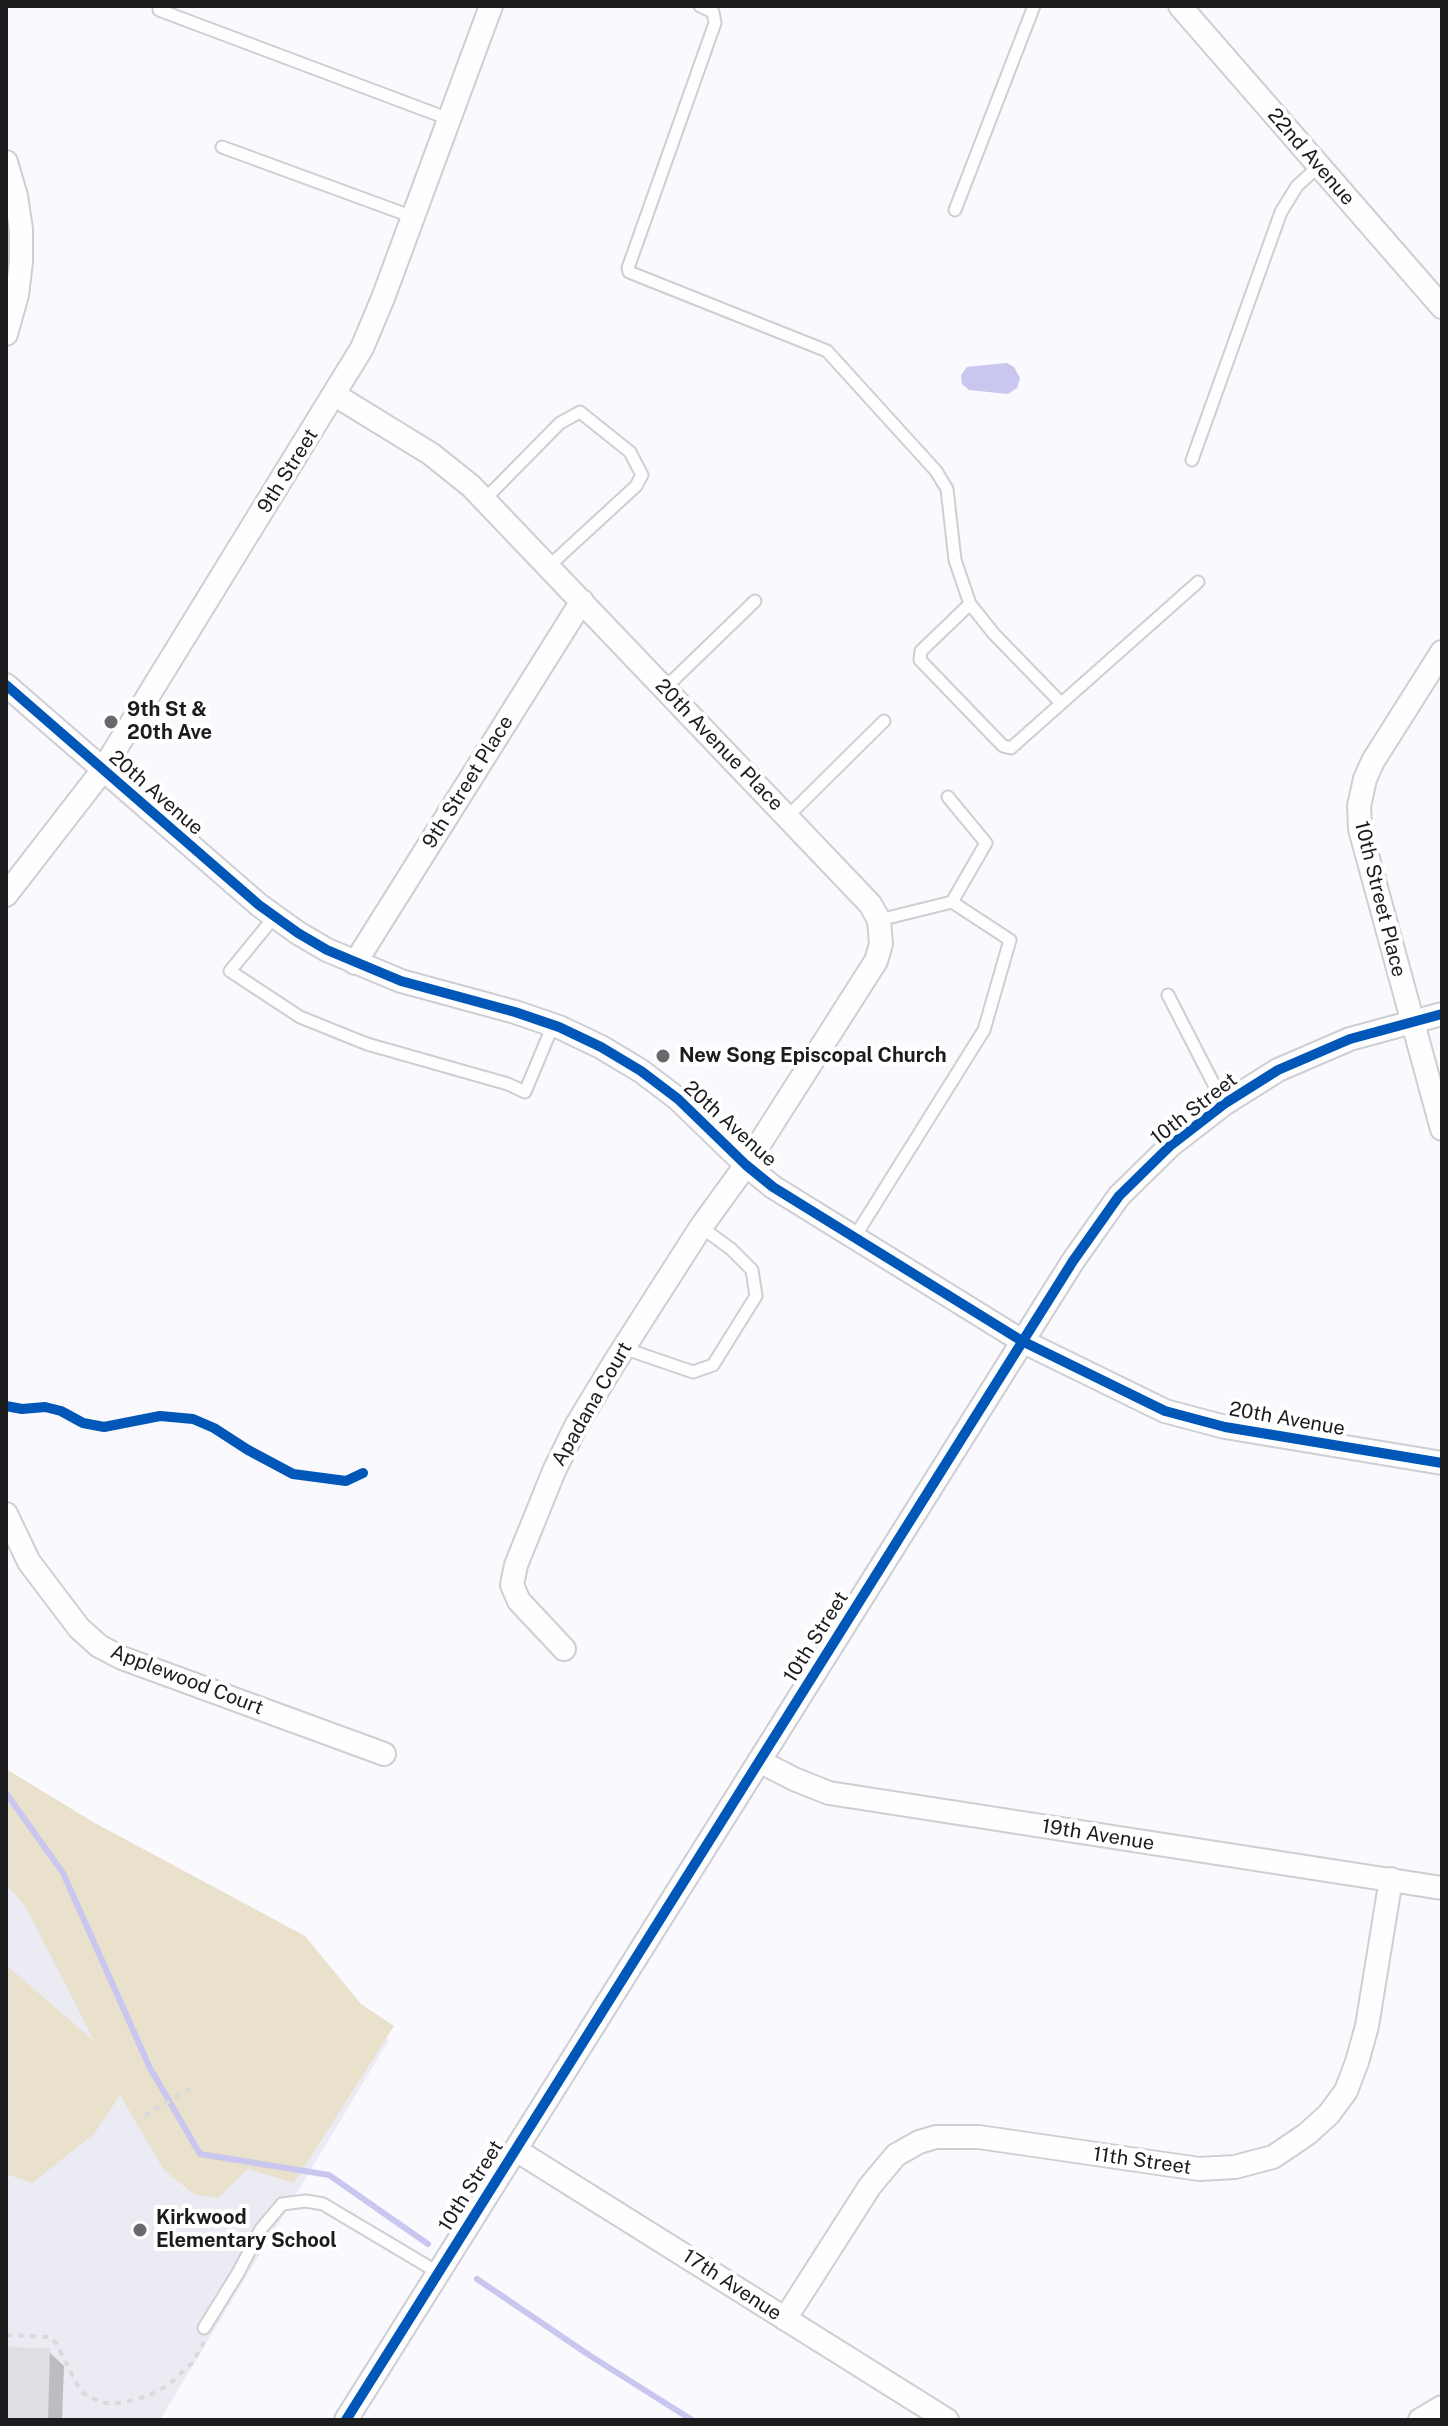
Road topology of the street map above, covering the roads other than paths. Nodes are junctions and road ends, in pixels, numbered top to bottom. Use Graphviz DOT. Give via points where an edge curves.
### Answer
graph roads {
  1 [pos="491,6"];
  2 [pos="700,6"];
  3 [pos="1034,6"];
  4 [pos="1188,9"];
  5 [pos="159,10"];
  6 [pos="449,119"];
  7 [pos="222,147"];
  8 [pos="6,162"];
  9 [pos="1319,166"];
  10 [pos="955,210"];
  11 [pos="413,217"];
  12 [pos="1442,307"];
  13 [pos="6,334"];
  14 [pos="335,395"];
  15 [pos="1192,460"];
  16 [pos="484,500"];
  17 [pos="549,566"];
  18 [pos="1198,582"];
  19 [pos="582,601"];
  20 [pos="755,601"];
  21 [pos="970,604"];
  22 [pos="1442,652"];
  23 [pos="6,685"];
  24 [pos="665,688"];
  25 [pos="1061,703"];
  26 [pos="884,721"];
  27 [pos="102,771"];
  28 [pos="948,797"];
  29 [pos="787,817"];
  30 [pos="6,895"];
  31 [pos="952,902"];
  32 [pos="275,916"];
  33 [pos="879,920"];
  34 [pos="355,963"];
  35 [pos="1168,995"];
  36 [pos="1442,1014"];
  37 [pos="1412,1023"];
  38 [pos="553,1025"];
  39 [pos="1224,1104"];
  40 [pos="1442,1129"];
  41 [pos="746,1165"];
  42 [pos="701,1227"];
  43 [pos="854,1239"];
  44 [pos="1022,1341"];
  45 [pos="623,1348"];
  46 [pos="1442,1463"];
  47 [pos="6,1514"];
  48 [pos="564,1649"];
  49 [pos="384,1754"];
  50 [pos="759,1761"];
  51 [pos="1391,1879"];
  52 [pos="1442,1888"];
  53 [pos="516,2150"];
  54 [pos="439,2273"];
  55 [pos="785,2319"];
  56 [pos="204,2328"];
  57 [pos="1442,2407"];
  58 [pos="346,2420"];
  59 [pos="947,2420"];
  60 [pos="1420,2420"];
  1 -- 6 [label="street, 9th Street"];
  2 -- 21 [label="lane" via="713,12 715,23 629,272 817,345 837,361 942,480 957,570"];
  3 -- 10 [label="lane"];
  4 -- 9 [label="street, 22nd Avenue"];
  5 -- 6 [label="lane"];
  6 -- 11 [label="street, 9th Street"];
  7 -- 11 [label="lane"];
  8 -- 13 [label="street" via="18,207 21,262"];
  9 -- 12 [label="street, 22nd Avenue"];
  9 -- 15 [label="lane" via="1297,186 1281,212"];
  11 -- 14 [label="street, 9th Street" via="362,348"];
  14 -- 16 [label="street, 20th Avenue Place" via="431,454"];
  14 -- 27 [label="street, 9th Street"];
  16 -- 17 [label="street, 20th Avenue Place"];
  16 -- 17 [label="lane" via="560,423 580,412 630,452 642,475 636,486"];
  17 -- 19 [label="street, 20th Avenue Place"];
  18 -- 25 [label="lane"];
  19 -- 24 [label="street, 20th Avenue Place"];
  19 -- 34 [label="street, 9th Street Place"];
  20 -- 24 [label="lane"];
  21 -- 25 [label="lane"];
  21 -- 25 [label="lane" via="921,651 920,660 1007,748"];
  22 -- 37 [label="street, 10th Street Place" via="1373,761 1359,806 1360,829"];
  23 -- 27 [label="street, 20th Avenue"];
  24 -- 29 [label="street, 20th Avenue Place"];
  26 -- 29 [label="lane"];
  27 -- 30 [label="street, 9th Street"];
  27 -- 32 [label="street, 20th Avenue"];
  28 -- 31 [label="lane" via="986,843"];
  29 -- 33 [label="street, 20th Avenue Place"];
  31 -- 33 [label="lane"];
  31 -- 43 [label="lane" via="1010,940 984,1030"];
  32 -- 34 [label="street, 20th Avenue"];
  32 -- 38 [label="lane" via="230,971 300,1017 367,1044 525,1092"];
  33 -- 41 [label="street" via="876,961"];
  34 -- 38 [label="street, 20th Avenue"];
  35 -- 39 [label="lane"];
  36 -- 37 [label="street, 10th Street"];
  37 -- 39 [label="street, 10th Street" via="1350,1039"];
  37 -- 40 [label="street, 10th Street Place"];
  38 -- 41 [label="street, 20th Avenue" via="641,1071"];
  39 -- 44 [label="street, 10th Street" via="1171,1145 1119,1196"];
  41 -- 42 [label="street, Apadana Court"];
  41 -- 43 [label="street, 20th Avenue"];
  42 -- 45 [label="street, Apadana Court"];
  42 -- 45 [label="lane" via="752,1270 756,1296 713,1365 693,1372"];
  43 -- 44 [label="street, 20th Avenue"];
  44 -- 46 [label="street, 20th Avenue" via="1165,1411 1225,1427"];
  44 -- 50 [label="street, 10th Street"];
  45 -- 48 [label="street, Apadana Court" via="554,1471 512,1585 519,1601"];
  47 -- 49 [label="street, Applewood Court" via="29,1562 99,1646"];
  50 -- 51 [label="street, 19th Avenue" via="829,1793"];
  50 -- 53 [label="street, 10th Street"];
  51 -- 52 [label="street, 19th Avenue"];
  51 -- 55 [label="street, 11th Street" via="1357,2062 1346,2091 1307,2134 1273,2157 1199,2169 979,2137 919,2142 896,2155 870,2186"];
  53 -- 54 [label="street, 10th Street"];
  53 -- 55 [label="street, 17th Avenue"];
  54 -- 56 [label="lane" via="323,2204 282,2204 261,2229"];
  54 -- 58 [label="street, 10th Street"];
  55 -- 59 [label="street, 17th Avenue"];
  57 -- 60 [label="street"];
}
